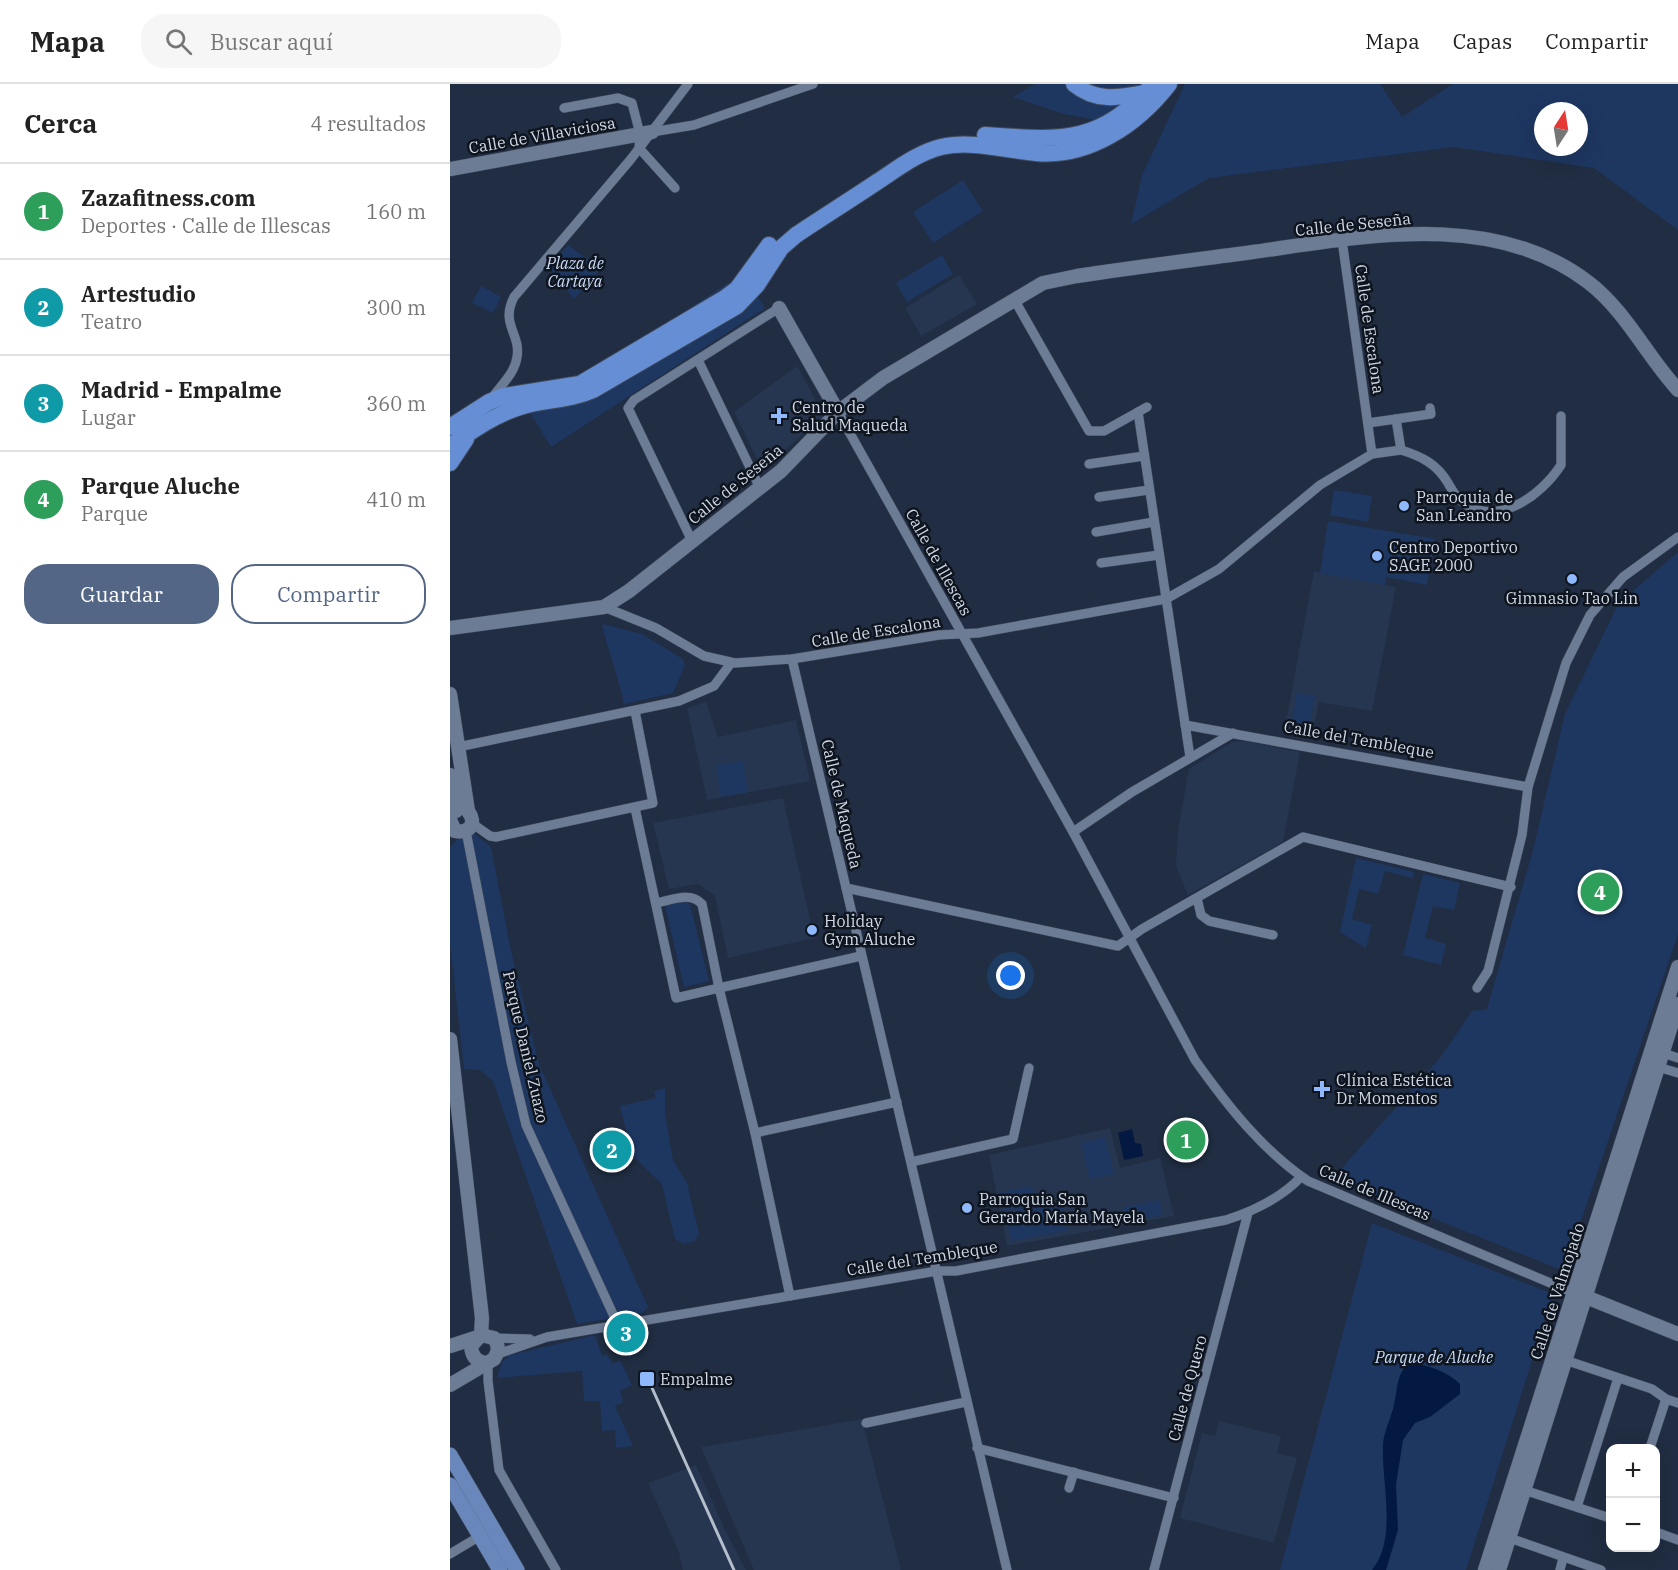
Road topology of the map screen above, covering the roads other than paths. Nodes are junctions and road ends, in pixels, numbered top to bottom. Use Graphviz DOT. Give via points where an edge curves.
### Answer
graph roads {
  1 [pos="688,84"];
  2 [pos="813,84"];
  3 [pos="1074,84"];
  4 [pos="1169,84"];
  5 [pos="1149,88"];
  6 [pos="564,108"];
  7 [pos="644,138"];
  8 [pos="450,169"];
  9 [pos="675,188"];
  10 [pos="1342,240"];
  11 [pos="1014,299"];
  12 [pos="779,308"];
  13 [pos="698,360"];
  14 [pos="1678,390"];
  15 [pos="1147,407"];
  16 [pos="494,408"];
  17 [pos="1430,408"];
  18 [pos="838,412"];
  19 [pos="1138,412"];
  20 [pos="1561,416"];
  21 [pos="1396,419"];
  22 [pos="1368,423"];
  23 [pos="450,427"];
  24 [pos="472,431"];
  25 [pos="450,446"];
  26 [pos="1401,450"];
  27 [pos="1372,454"];
  28 [pos="1144,456"];
  29 [pos="450,463"];
  30 [pos="1089,464"];
  31 [pos="760,488"];
  32 [pos="1149,490"];
  33 [pos="1099,497"];
  34 [pos="1154,522"];
  35 [pos="1096,532"];
  36 [pos="1678,537"];
  37 [pos="692,541"];
  38 [pos="1159,555"];
  39 [pos="1101,563"];
  40 [pos="1166,599"];
  41 [pos="604,607"];
  42 [pos="450,628"];
  43 [pos="960,633"];
  44 [pos="792,659"];
  45 [pos="731,663"];
  46 [pos="450,694"];
  47 [pos="635,711"];
  48 [pos="1185,725"];
  49 [pos="1233,733"];
  50 [pos="458,747"];
  51 [pos="1190,757"];
  52 [pos="450,775"];
  53 [pos="1528,787"];
  54 [pos="635,808"];
  55 [pos="461,820"];
  56 [pos="450,826"];
  57 [pos="1073,832"];
  58 [pos="1511,887"];
  59 [pos="846,888"];
  60 [pos="1197,898"];
  61 [pos="656,903"];
  62 [pos="1273,935"];
  63 [pos="1129,939"];
  64 [pos="861,956"];
  65 [pos="1678,967"];
  66 [pos="719,988"];
  67 [pos="1477,988"];
  68 [pos="1678,1004"];
  69 [pos="450,1040"];
  70 [pos="1678,1058"];
  71 [pos="1657,1059"];
  72 [pos="1029,1068"];
  73 [pos="1678,1073"];
  74 [pos="897,1102"];
  75 [pos="755,1133"];
  76 [pos="911,1162"];
  77 [pos="1301,1177"];
  78 [pos="1248,1213"];
  79 [pos="937,1271"];
  80 [pos="1579,1295"];
  81 [pos="790,1296"];
  82 [pos="618,1325"];
  83 [pos="1678,1334"];
  84 [pos="483,1337"];
  85 [pos="535,1339"];
  86 [pos="450,1346"];
  87 [pos="490,1360"];
  88 [pos="1565,1360"];
  89 [pos="1618,1378"];
  90 [pos="450,1385"];
  91 [pos="1666,1399"];
  92 [pos="966,1402"];
  93 [pos="1678,1403"];
  94 [pos="866,1423"];
  95 [pos="1652,1444"];
  96 [pos="977,1448"];
  97 [pos="450,1455"];
  98 [pos="1074,1472"];
  99 [pos="450,1485"];
  100 [pos="1070,1488"];
  101 [pos="1524,1490"];
  102 [pos="1174,1498"];
  103 [pos="1578,1507"];
  104 [pos="1606,1516"];
  105 [pos="1660,1533"];
  106 [pos="480,1536"];
  107 [pos="1502,1536"];
  108 [pos="1678,1540"];
  109 [pos="450,1554"];
  110 [pos="1563,1558"];
  111 [pos="499,1569"];
  112 [pos="517,1570"];
  113 [pos="556,1570"];
  114 [pos="1007,1570"];
  115 [pos="1154,1570"];
  116 [pos="1485,1570"];
  117 [pos="1498,1570"];
  118 [pos="1560,1570"];
  119 [pos="1601,1570"];
  1 -- 7 [label="street"];
  2 -- 7 [label="street, Calle de Villaviciosa"];
  3 -- 5 [label="highway" via="1083,92 1107,98"];
  4 -- 16 [label="highway" via="1131,122 1089,144 1039,153 955,145 915,158 796,235 781,248 757,285 737,306 576,398"];
  5 -- 16 [label="highway" via="1110,122 1064,138 970,134 938,138 915,147 776,238 737,289 725,298 597,375 568,387 504,396"];
  6 -- 7 [label="street, Calle de Villaviciosa" via="618,98 626,100 636,110"];
  7 -- 8 [label="street, Calle de Villaviciosa"];
  7 -- 9 [label="street"];
  7 -- 16 [label="street" via="511,304 508,321 518,355"];
  10 -- 11 [label="street, Calle de Seseña" via="1077,276 1043,284"];
  10 -- 14 [label="street, Calle de Seseña" via="1398,234 1443,235 1494,241 1542,255 1589,283 1614,306"];
  10 -- 22 [label="street, Calle de Escalona"];
  11 -- 18 [label="street, Calle de Seseña" via="883,378"];
  11 -- 19 [label="street" via="1089,431 1104,431"];
  12 -- 13 [label="street"];
  12 -- 18 [label="street, Calle de Illescas"];
  13 -- 31 [label="street"];
  13 -- 37 [label="street" via="634,400 628,408"];
  15 -- 19 [label="street"];
  16 -- 23 [label="highway"];
  16 -- 24 [label="highway"];
  17 -- 21 [label="street" via="1431,414"];
  18 -- 31 [label="street, Calle de Seseña"];
  18 -- 43 [label="street, Calle de Illescas"];
  19 -- 28 [label="street"];
  20 -- 26 [label="street" via="1561,465 1536,494 1516,507 1486,512 1472,508 1460,500 1438,468"];
  21 -- 22 [label="street"];
  21 -- 26 [label="street"];
  22 -- 27 [label="street, Calle de Escalona"];
  24 -- 25 [label="highway"];
  24 -- 29 [label="highway"];
  26 -- 27 [label="street, Calle de Escalona"];
  27 -- 40 [label="street, Calle de Escalona" via="1320,485 1213,573"];
  28 -- 30 [label="street"];
  28 -- 32 [label="street"];
  31 -- 37 [label="street, Calle de Seseña"];
  32 -- 33 [label="street"];
  32 -- 34 [label="street"];
  34 -- 35 [label="street"];
  34 -- 38 [label="street"];
  36 -- 53 [label="street" via="1623,577 1590,615 1566,663"];
  37 -- 41 [label="street, Calle de Seseña"];
  38 -- 39 [label="street"];
  38 -- 40 [label="street"];
  40 -- 43 [label="street, Calle de Escalona"];
  40 -- 48 [label="street"];
  41 -- 42 [label="street, Calle de Seseña"];
  41 -- 45 [label="street, Calle de Escalona" via="656,628 704,656"];
  43 -- 44 [label="street, Calle de Escalona"];
  43 -- 57 [label="street, Calle de Illescas"];
  44 -- 45 [label="street, Calle de Escalona"];
  44 -- 59 [label="street, Calle de Maqueda"];
  45 -- 47 [label="street" via="714,686 697,696"];
  46 -- 50 [label="street"];
  47 -- 50 [label="street"];
  47 -- 54 [label="street" via="653,803"];
  48 -- 49 [label="street, Calle del Tembleque"];
  48 -- 51 [label="street"];
  49 -- 51 [label="street"];
  49 -- 53 [label="street, Calle del Tembleque"];
  50 -- 55 [label="street"];
  51 -- 57 [label="street"];
  52 -- 55 [label="street"];
  53 -- 58 [label="street"];
  54 -- 55 [label="street" via="496,837"];
  54 -- 61 [label="street"];
  55 -- 56 [label="street" via="455,831"];
  55 -- 82 [label="street, Parque Daniel Zuazo" via="526,1125"];
  57 -- 63 [label="street, Calle de Illescas"];
  58 -- 60 [label="street" via="1303,837"];
  58 -- 67 [label="street" via="1488,971"];
  59 -- 63 [label="street" via="1118,946"];
  59 -- 64 [label="street, Calle de Maqueda"];
  60 -- 62 [label="street" via="1201,915 1209,921"];
  60 -- 63 [label="street"];
  61 -- 66 [label="street" via="689,896 702,904"];
  61 -- 66 [label="street" via="676,998"];
  63 -- 77 [label="street, Calle de Illescas" via="1195,1060 1214,1087 1262,1143"];
  64 -- 66 [label="street"];
  64 -- 74 [label="street, Calle de Maqueda"];
  65 -- 71 [label="street, Calle de Valmojado"];
  66 -- 75 [label="street"];
  68 -- 71 [label="street, Calle de Valmojado"];
  69 -- 84 [label="street"];
  70 -- 71 [label="street"];
  71 -- 73 [label="street"];
  71 -- 80 [label="street, Calle de Valmojado"];
  72 -- 76 [label="street" via="1013,1139"];
  74 -- 75 [label="street"];
  74 -- 76 [label="street, Calle de Maqueda"];
  75 -- 81 [label="street"];
  76 -- 79 [label="street, Calle de Maqueda"];
  77 -- 78 [label="street, Calle del Tembleque"];
  77 -- 80 [label="street, Calle de Illescas" via="1326,1191"];
  78 -- 79 [label="street, Calle del Tembleque" via="1192,1227"];
  78 -- 102 [label="street, Calle de Quero"];
  79 -- 81 [label="street, Calle del Tembleque"];
  79 -- 92 [label="street, Calle de Maqueda"];
  80 -- 83 [label="street, Calle de Illescas"];
  80 -- 88 [label="street, Calle de Valmojado"];
  80 -- 107 [label="street, Calle de Valmojado"];
  81 -- 82 [label="street, Calle del Tembleque"];
  82 -- 85 [label="street, Calle del Tembleque"];
  84 -- 85 [label="street, Calle del Tembleque"];
  84 -- 86 [label="street, Calle del Tembleque"];
  84 -- 87 [label="street" via="498,1346"];
  84 -- 87 [label="street" via="471,1346 471,1354 477,1360"];
  85 -- 87 [label="street, Calle del Tembleque"];
  87 -- 90 [label="street, Calle del Tembleque"];
  87 -- 113 [label="street" via="488,1382 499,1470"];
  88 -- 89 [label="street"];
  88 -- 101 [label="street, Calle de Valmojado"];
  89 -- 91 [label="street" via="1652,1389"];
  89 -- 103 [label="street"];
  91 -- 93 [label="street"];
  91 -- 95 [label="street"];
  92 -- 94 [label="street"];
  92 -- 96 [label="street, Calle de Maqueda"];
  96 -- 98 [label="street"];
  96 -- 114 [label="street, Calle de Maqueda"];
  97 -- 112 [label="main road"];
  98 -- 100 [label="street"];
  98 -- 102 [label="street"];
  99 -- 106 [label="main road"];
  101 -- 103 [label="street"];
  101 -- 107 [label="street, Calle de Valmojado"];
  102 -- 115 [label="street, Calle de Quero"];
  103 -- 104 [label="street"];
  105 -- 108 [label="street"];
  106 -- 109 [label="street"];
  106 -- 111 [label="main road"];
  107 -- 110 [label="street"];
  107 -- 116 [label="street, Calle de Valmojado"];
  107 -- 117 [label="street, Calle de Valmojado"];
  110 -- 118 [label="street"];
  110 -- 119 [label="street"];
}
